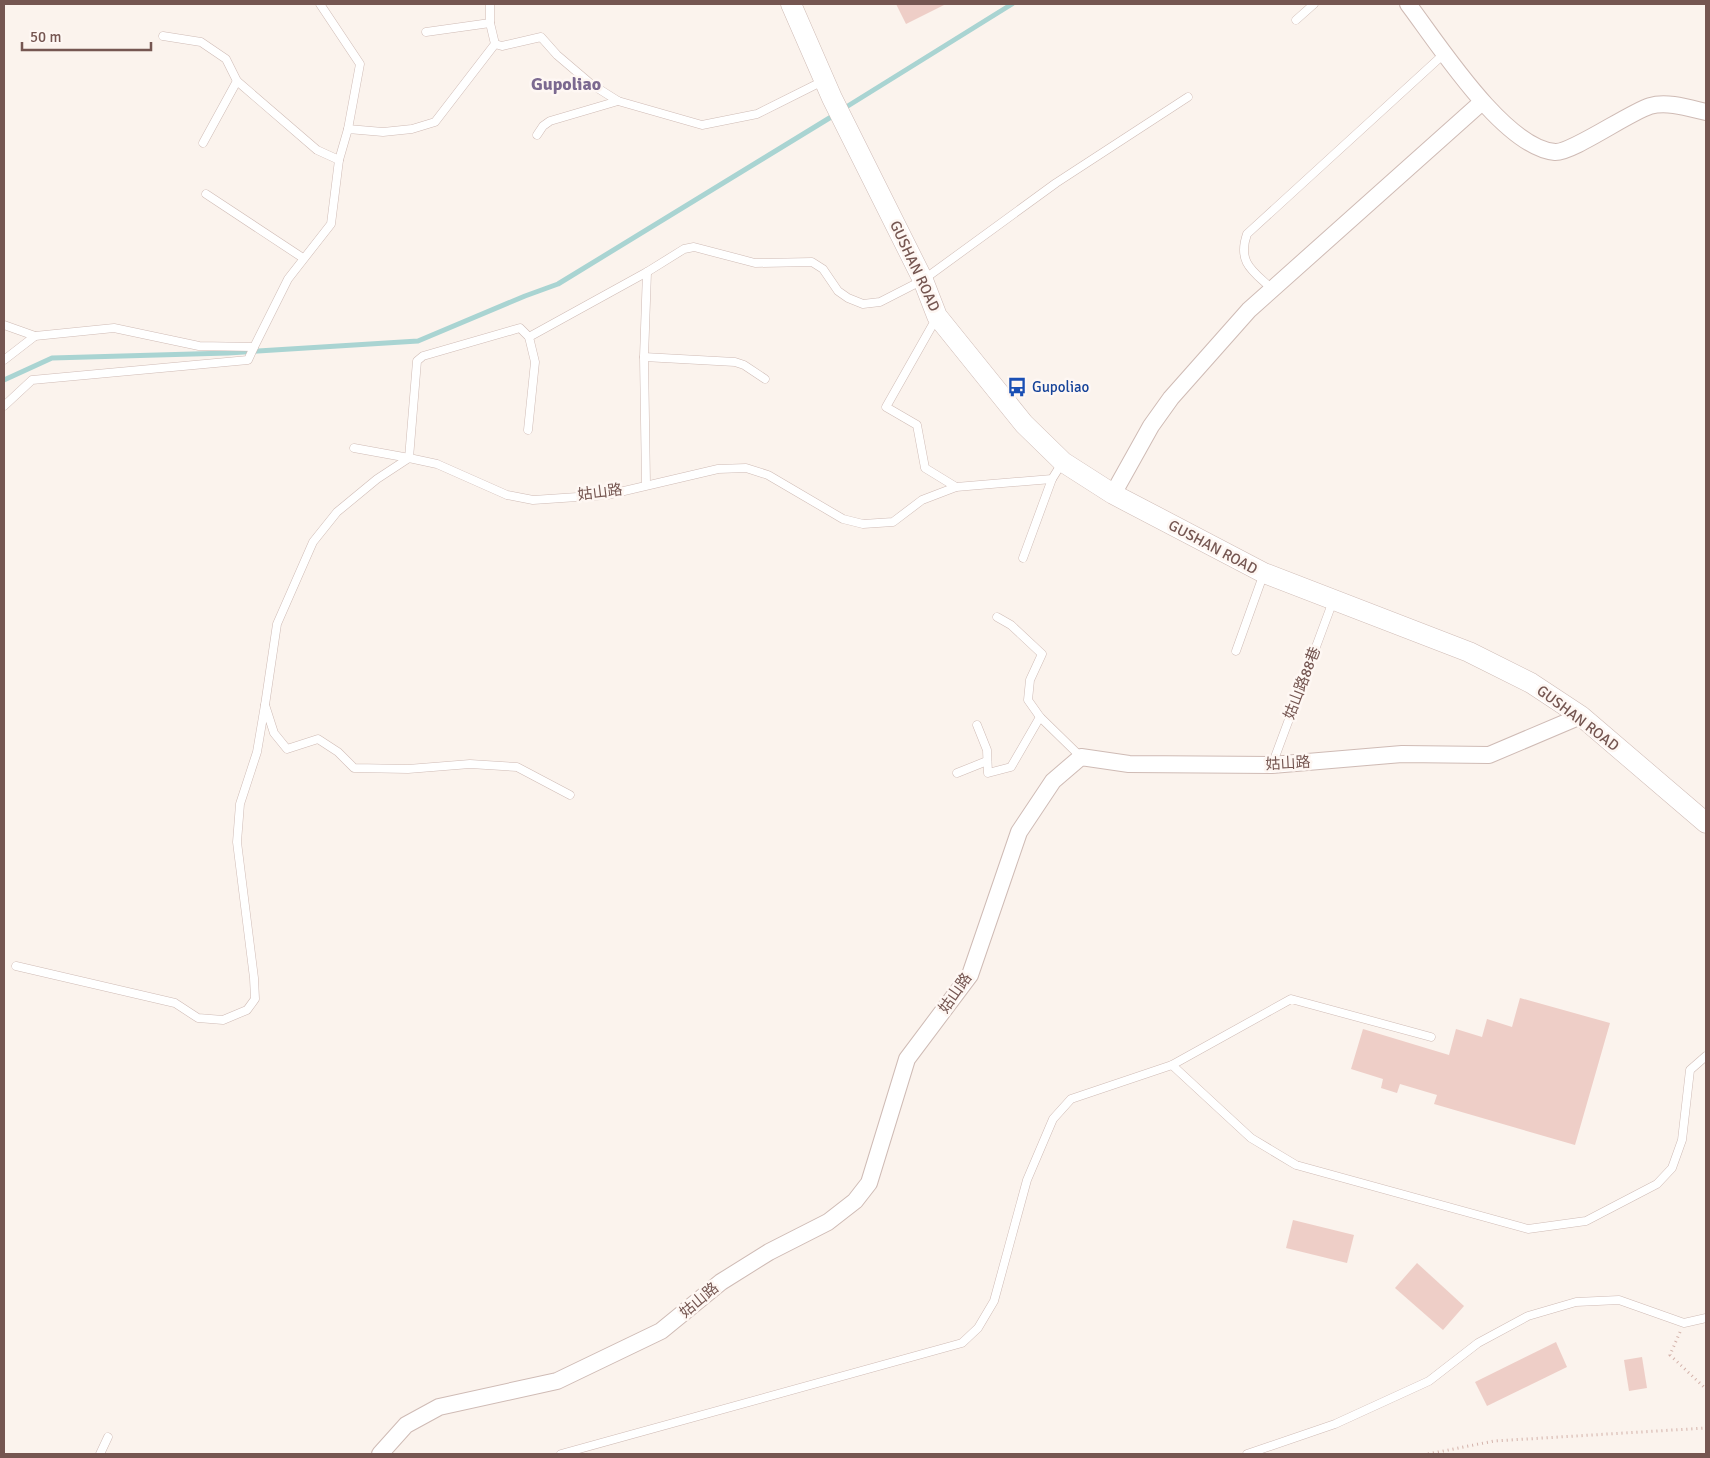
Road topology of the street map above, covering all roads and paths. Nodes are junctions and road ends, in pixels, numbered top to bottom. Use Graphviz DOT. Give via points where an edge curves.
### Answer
graph roads {
  1 [pos="320,4"];
  2 [pos="490,4"];
  3 [pos="791,4"];
  4 [pos="1314,4"];
  5 [pos="1408,4"];
  6 [pos="1296,20"];
  7 [pos="490,23"];
  8 [pos="426,32"];
  9 [pos="163,36"];
  10 [pos="495,44"];
  11 [pos="1445,53"];
  12 [pos="236,81"];
  13 [pos="828,89"];
  14 [pos="1188,97"];
  15 [pos="618,101"];
  16 [pos="1482,102"];
  17 [pos="1706,112"];
  18 [pos="348,129"];
  19 [pos="537,135"];
  20 [pos="203,143"];
  21 [pos="339,160"];
  22 [pos="206,194"];
  23 [pos="303,258"];
  24 [pos="647,272"];
  25 [pos="923,280"];
  26 [pos="1274,291"];
  27 [pos="937,316"];
  28 [pos="4,325"];
  29 [pos="35,336"];
  30 [pos="529,337"];
  31 [pos="254,347"];
  32 [pos="644,357"];
  33 [pos="4,360"];
  34 [pos="765,379"];
  35 [pos="4,406"];
  36 [pos="528,430"];
  37 [pos="354,448"];
  38 [pos="409,458"];
  39 [pos="1063,462"];
  40 [pos="1052,479"];
  41 [pos="646,484"];
  42 [pos="956,487"];
  43 [pos="1113,494"];
  44 [pos="1024,558"];
  45 [pos="1264,573"];
  46 [pos="1333,601"];
  47 [pos="997,617"];
  48 [pos="1236,651"];
  49 [pos="265,705"];
  50 [pos="1581,716"];
  51 [pos="1040,717"];
  52 [pos="977,725"];
  53 [pos="1081,757"];
  54 [pos="987,761"];
  55 [pos="1272,765"];
  56 [pos="957,773"];
  57 [pos="570,796"];
  58 [pos="1703,814"];
  59 [pos="16,966"];
  60 [pos="1431,1037"];
  61 [pos="1706,1056"];
  62 [pos="1172,1065"];
  63 [pos="1706,1318"];
  64 [pos="1684,1323"];
  65 [pos="1706,1389"];
  66 [pos="1706,1428"];
  67 [pos="108,1437"];
  68 [pos="100,1454"];
  69 [pos="380,1454"];
  70 [pos="561,1454"];
  71 [pos="1247,1454"];
  72 [pos="1428,1454"];
  1 -- 18 [label="lane" via="360,64"];
  2 -- 7 [label="lane"];
  3 -- 13 [label="street"];
  4 -- 6 [label="lane"];
  5 -- 11 [label="street"];
  7 -- 8 [label="lane"];
  7 -- 10 [label="lane"];
  9 -- 12 [label="lane" via="201,42 226,59"];
  10 -- 15 [label="lane" via="502,46 541,37 591,84"];
  10 -- 18 [label="lane" via="435,122 412,130"];
  11 -- 16 [label="street"];
  11 -- 26 [label="lane" via="1247,234 1242,249 1247,266"];
  12 -- 20 [label="lane"];
  12 -- 21 [label="lane" via="317,150"];
  13 -- 15 [label="lane" via="757,114 702,125"];
  13 -- 25 [label="street, GUSHAN ROAD"];
  14 -- 25 [label="lane" via="1056,183"];
  15 -- 19 [label="lane" via="550,121"];
  16 -- 17 [label="street" via="1508,128 1537,146 1556,152 1652,106 1679,106"];
  16 -- 26 [label="street"];
  18 -- 21 [label="lane"];
  21 -- 23 [label="lane" via="330,224"];
  22 -- 23 [label="lane"];
  23 -- 31 [label="lane" via="288,279"];
  24 -- 25 [label="lane" via="684,249 694,247 754,263 812,262 823,269 838,291 863,304 880,302"];
  24 -- 30 [label="lane"];
  24 -- 32 [label="lane"];
  25 -- 27 [label="street, GUSHAN ROAD"];
  26 -- 43 [label="street" via="1249,310 1171,398 1151,426"];
  27 -- 39 [label="street, GUSHAN ROAD" via="1024,424"];
  27 -- 42 [label="lane" via="886,407 917,425 925,468"];
  28 -- 29 [label="lane"];
  29 -- 31 [label="lane" via="114,328 199,346"];
  29 -- 33 [label="lane"];
  30 -- 36 [label="lane" via="535,362"];
  30 -- 38 [label="lane" via="520,328 423,356 417,361"];
  31 -- 35 [label="lane" via="248,360 32,380"];
  32 -- 34 [label="lane" via="735,362"];
  32 -- 41 [label="lane"];
  37 -- 38 [label="lane, 姑山路"];
  38 -- 41 [label="lane, 姑山路" via="437,464 533,500 607,495"];
  38 -- 49 [label="lane" via="344,506 314,542 277,624"];
  39 -- 40 [label="lane"];
  39 -- 43 [label="street, GUSHAN ROAD"];
  40 -- 42 [label="lane, 姑山路"];
  40 -- 44 [label="lane"];
  41 -- 42 [label="lane, 姑山路" via="718,469 746,468 768,475 843,519 863,524 893,522 922,500"];
  43 -- 45 [label="street, GUSHAN ROAD"];
  45 -- 46 [label="street, GUSHAN ROAD"];
  45 -- 48 [label="lane"];
  46 -- 50 [label="street, GUSHAN ROAD" via="1469,652 1531,683"];
  46 -- 55 [label="lane, 姑山路88巷"];
  47 -- 51 [label="lane" via="1011,625 1042,654 1030,680 1028,700"];
  49 -- 57 [label="lane" via="274,733 287,749 318,739 354,768 408,769 470,764 517,767"];
  49 -- 59 [label="lane" via="257,752 240,804 238,833 254,978 254,999 247,1010 223,1020 198,1018 175,1003"];
  50 -- 55 [label="street, 姑山路" via="1489,755 1402,754"];
  50 -- 58 [label="street, GUSHAN ROAD"];
  51 -- 53 [label="lane"];
  51 -- 54 [label="lane" via="1011,767 988,773"];
  52 -- 54 [label="lane" via="987,750"];
  53 -- 55 [label="street, 姑山路" via="1129,764"];
  53 -- 69 [label="street, 姑山路" via="1053,781 1018,832 970,975 907,1059 868,1183 855,1201 828,1222 769,1252 721,1282 661,1331 557,1381 439,1407 406,1425"];
  54 -- 56 [label="lane"];
  60 -- 62 [label="lane" via="1291,999"];
  61 -- 62 [label="lane" via="1690,1070 1682,1140 1672,1168 1657,1184 1586,1220 1528,1229 1296,1165 1251,1138"];
  62 -- 70 [label="lane" via="1071,1099 1053,1119 1027,1180 994,1302 978,1328 962,1343"];
  63 -- 64 [label="lane"];
  64 -- 65 [label="path" via="1670,1355"];
  64 -- 71 [label="lane" via="1619,1300 1576,1302 1528,1316 1478,1344 1429,1381 1335,1424"];
  66 -- 72 [label="path" via="1494,1442"];
  67 -- 68 [label="lane"];
}
